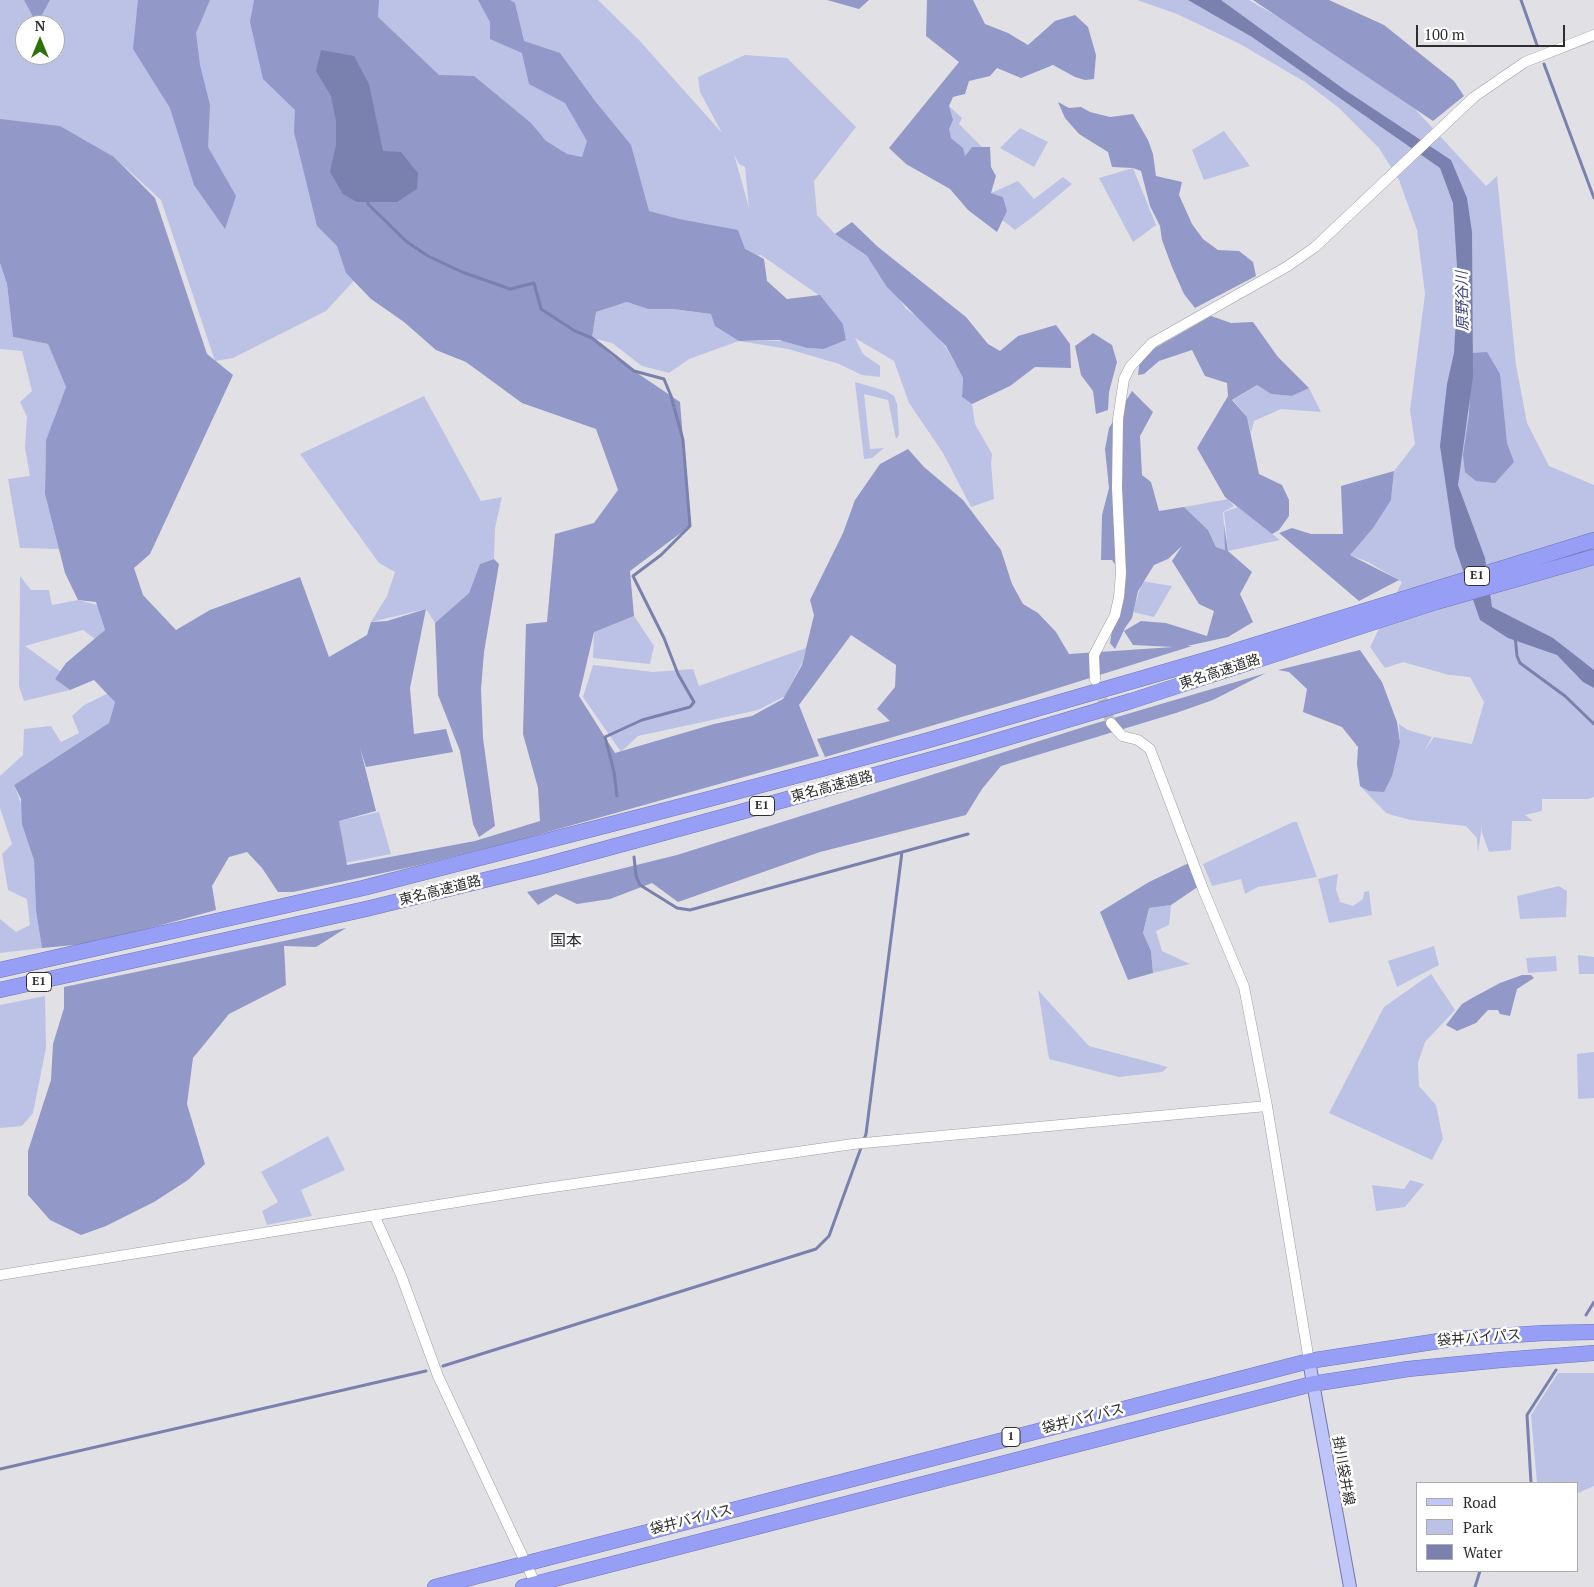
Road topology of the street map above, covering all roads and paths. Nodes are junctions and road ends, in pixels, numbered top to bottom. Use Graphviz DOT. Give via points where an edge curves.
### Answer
graph roads {
  1 [pos="1594,34"];
  2 [pos="1594,540"];
  3 [pos="1594,557"];
  4 [pos="1523,570"];
  5 [pos="1434,596"];
  6 [pos="1095,680"];
  7 [pos="1111,723"];
  8 [pos="0,970"];
  9 [pos="0,990"];
  10 [pos="1267,1106"];
  11 [pos="374,1215"];
  12 [pos="0,1275"];
  13 [pos="1594,1332"];
  14 [pos="1594,1354"];
  15 [pos="1309,1360"];
  16 [pos="1312,1384"];
  17 [pos="527,1562"];
  18 [pos="532,1586"];
  19 [pos="435,1587"];
  20 [pos="1350,1587"];
  1 -- 6 [label="street" via="1524,62 1470,101 1315,247 1288,266 1152,343 1130,367 1124,379 1118,429 1116,488 1120,597 1115,615 1094,654"];
  2 -- 4 [label="highway, 東名高速道路 / E1"];
  3 -- 4 [label="highway, 東名高速道路 / E1"];
  4 -- 5 [label="highway, 東名高速道路 / E1"];
  5 -- 8 [label="highway, 東名高速道路 / E1" via="709,799 363,888"];
  5 -- 9 [label="highway, 東名高速道路 / E1" via="1131,701 714,819 366,909"];
  7 -- 10 [label="street" via="1122,736 1138,740 1150,749 1165,785 1203,889 1244,986"];
  10 -- 11 [label="street" via="863,1143"];
  10 -- 15 [label="street"];
  11 -- 12 [label="street"];
  11 -- 17 [label="street" via="401,1275 438,1376"];
  13 -- 15 [label="highway, 袋井バイパス / 1" via="1443,1340"];
  14 -- 16 [label="highway, 袋井バイパス / 1" via="1408,1369"];
  15 -- 16 [label="main road, 掛川袋井線"];
  15 -- 17 [label="highway, 袋井バイパス / 1"];
  16 -- 18 [label="highway, 袋井バイパス / 1"];
  16 -- 20 [label="main road, 掛川袋井線"];
  17 -- 18 [label="street"];
  17 -- 19 [label="highway, 袋井バイパス / 1"];
}
